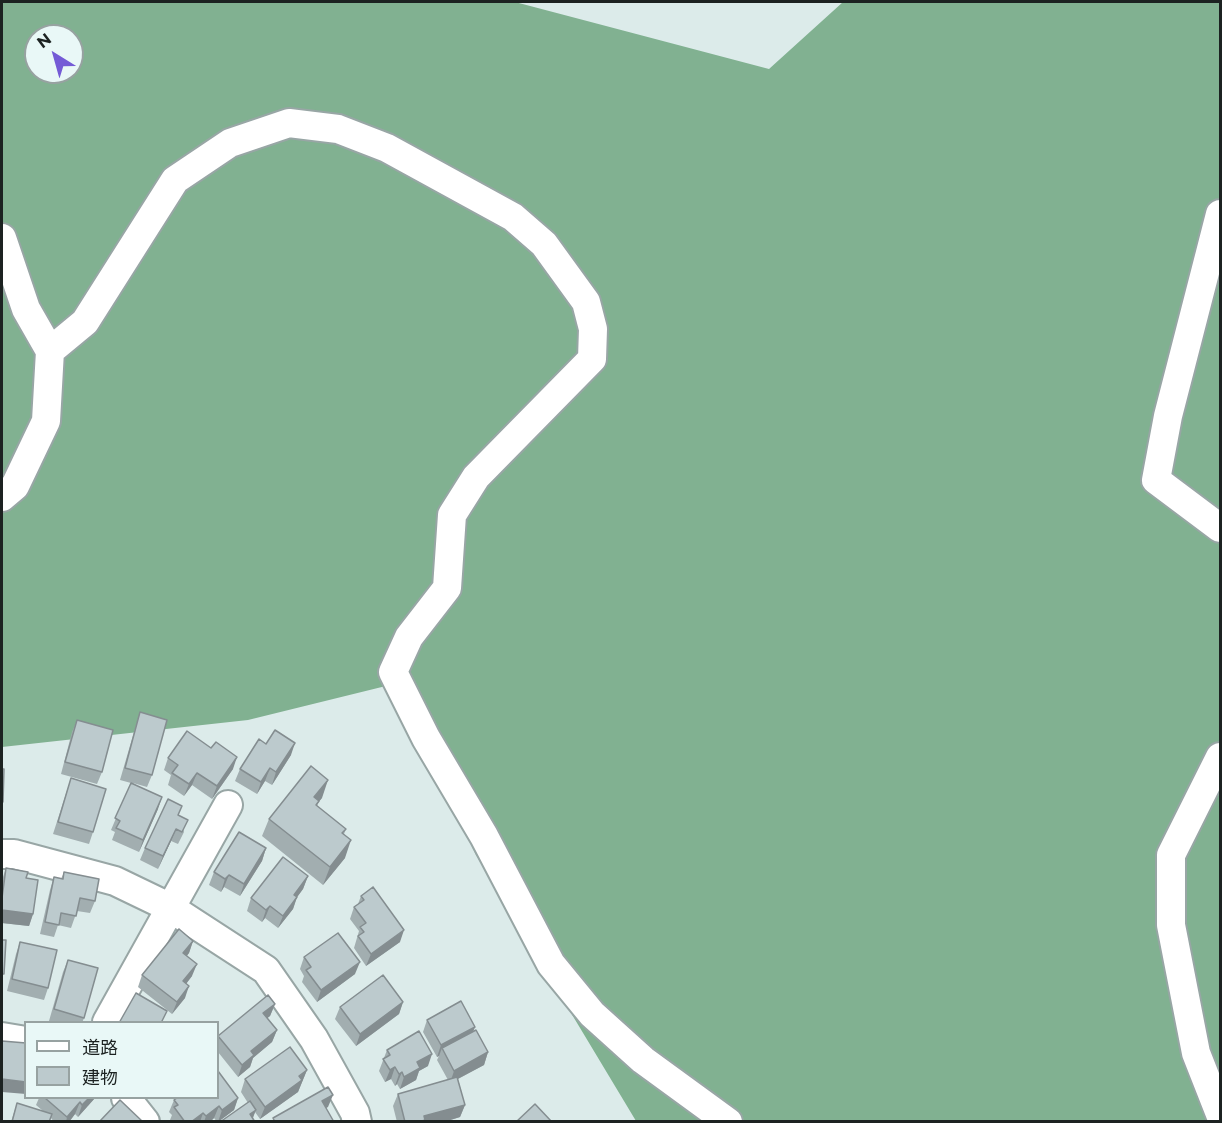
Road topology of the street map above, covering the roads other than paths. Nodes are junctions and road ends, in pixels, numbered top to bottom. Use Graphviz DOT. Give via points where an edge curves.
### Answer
graph roads {
  1 [pos="1221,213"];
  2 [pos="2,238"];
  3 [pos="50,351"];
  4 [pos="2,497"];
  5 [pos="1221,528"];
  6 [pos="1221,757"];
  7 [pos="228,805"];
  8 [pos="2,854"];
  9 [pos="169,907"];
  10 [pos="108,1021"];
  11 [pos="2,1037"];
  12 [pos="24,1041"];
  13 [pos="127,1099"];
  14 [pos="1221,1114"];
  15 [pos="145,1122"];
  16 [pos="357,1122"];
  17 [pos="728,1122"];
  1 -- 5 [label="street" via="1168,416 1156,480"];
  2 -- 3 [label="street" via="26,309"];
  3 -- 4 [label="street" via="46,421 15,486"];
  3 -- 17 [label="street" via="85,322 175,180 230,143 289,123 338,129 387,148 513,217 544,244 586,303 593,330 592,359 476,477 452,515 447,588 409,637 393,672 551,964 592,1014 643,1060"];
  6 -- 14 [label="street" via="1171,855 1171,925 1196,1053"];
  7 -- 9 [label="street"];
  8 -- 9 [label="street" via="115,880"];
  9 -- 10 [label="street"];
  9 -- 16 [label="street" via="266,970 314,1038"];
  11 -- 12 [label="street"];
  13 -- 15 [label="street"];
}
